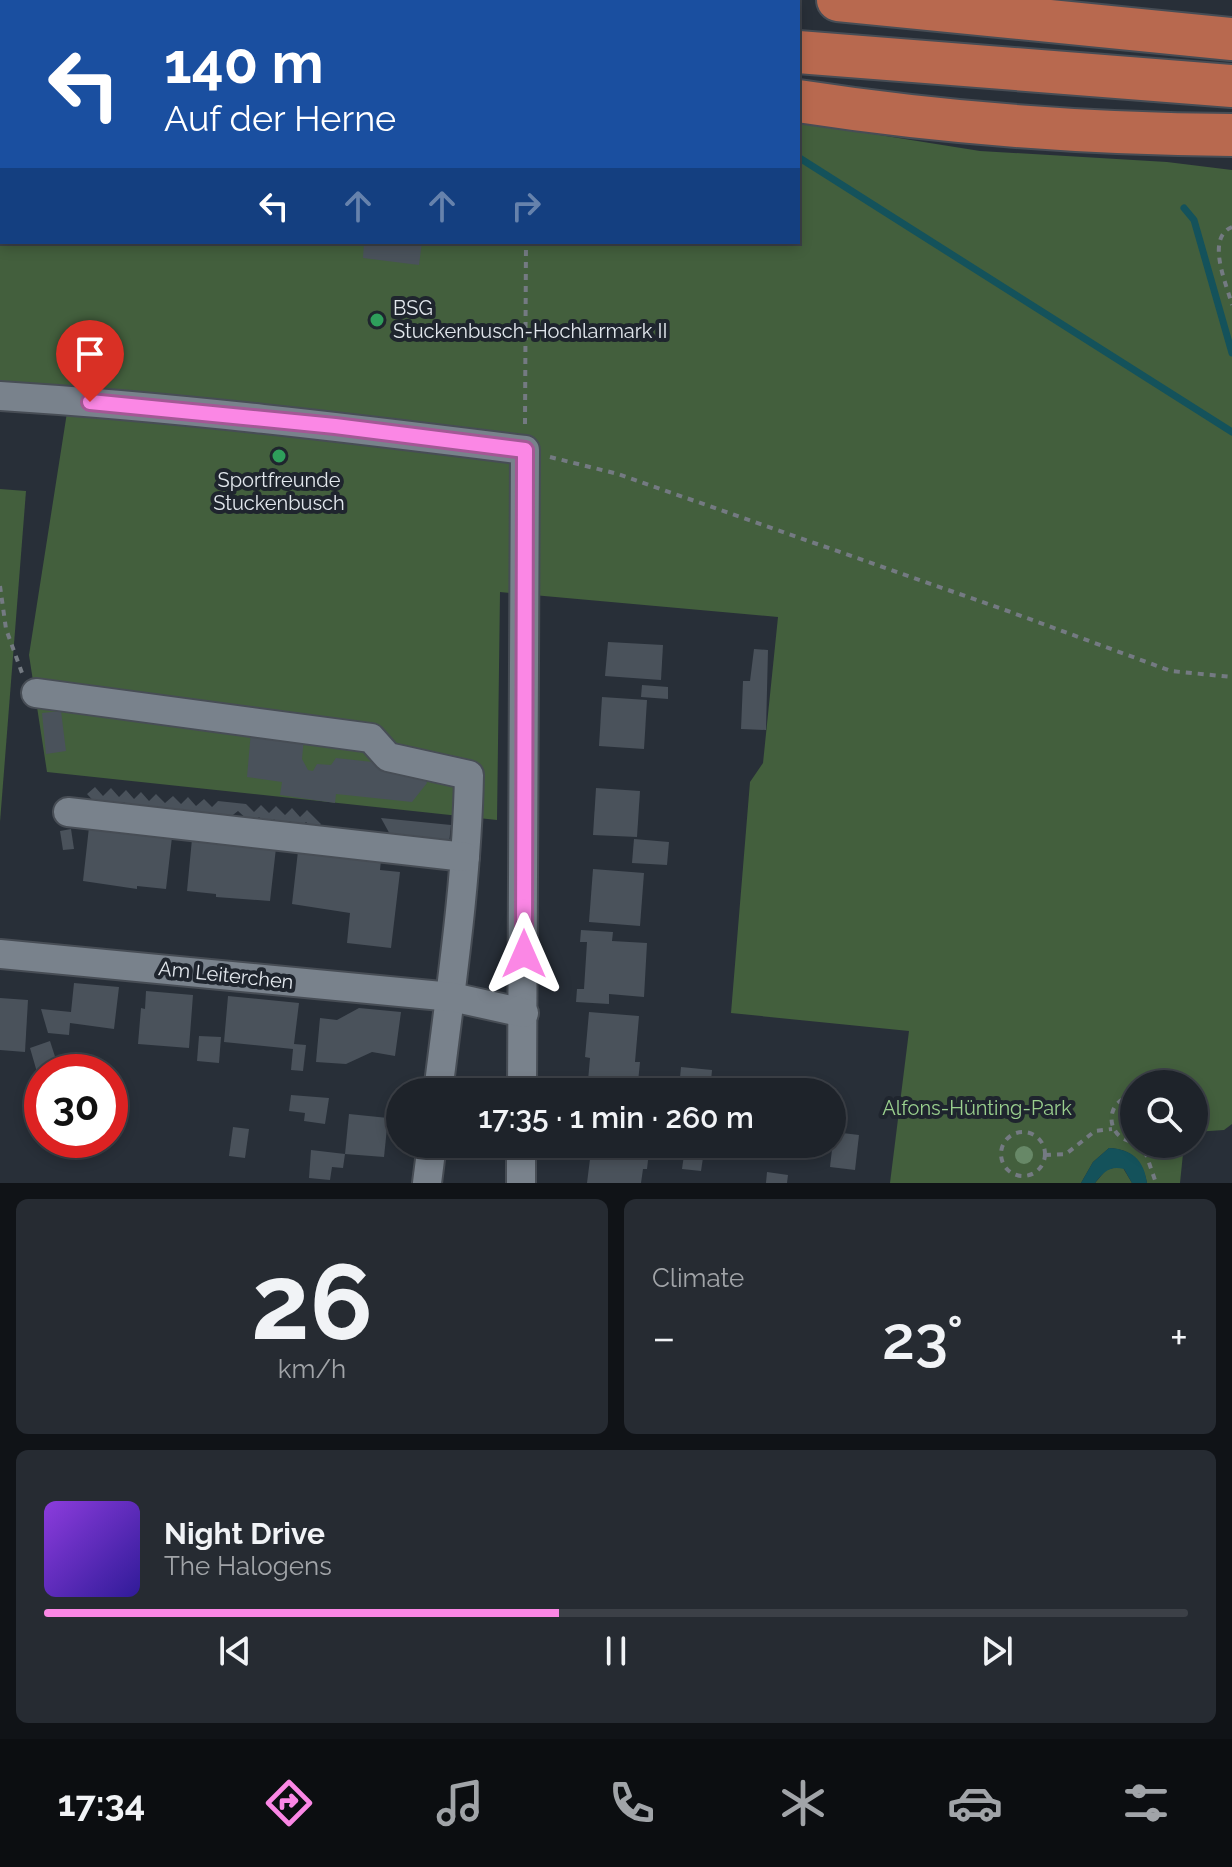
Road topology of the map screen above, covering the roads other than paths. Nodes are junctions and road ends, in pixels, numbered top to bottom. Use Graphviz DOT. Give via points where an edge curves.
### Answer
graph roads {
  1 [pos="838,0"];
  2 [pos="1232,39"];
  3 [pos="800,52"];
  4 [pos="1232,86"];
  5 [pos="800,101"];
  6 [pos="1146,135"];
  7 [pos="1232,135"];
  8 [pos="1232,149"];
  9 [pos="0,396"];
  10 [pos="36,693"];
  11 [pos="68,812"];
  12 [pos="465,857"];
  13 [pos="0,954"];
  14 [pos="452,997"];
  15 [pos="524,1013"];
  16 [pos="440,1078"];
  17 [pos="522,1078"];
  18 [pos="430,1158"];
  19 [pos="521,1158"];
  20 [pos="427,1183"];
  21 [pos="521,1183"];
  1 -- 2 [label="highway"];
  3 -- 4 [label="highway"];
  5 -- 6 [label="highway" via="998,126"];
  6 -- 7 [label="highway"];
  6 -- 8 [label="highway"];
  9 -- 15 [label="street" via="335,426 525,450"];
  10 -- 12 [label="street" via="371,738 388,757 469,775"];
  11 -- 12 [label="street"];
  12 -- 14 [label="street"];
  13 -- 14 [label="street, Am Leiterchen"];
  14 -- 15 [label="street, Am Leiterchen"];
  14 -- 16 [label="street"];
  15 -- 17 [label="street"];
  18 -- 20 [label="street"];
  19 -- 21 [label="street"];
}
